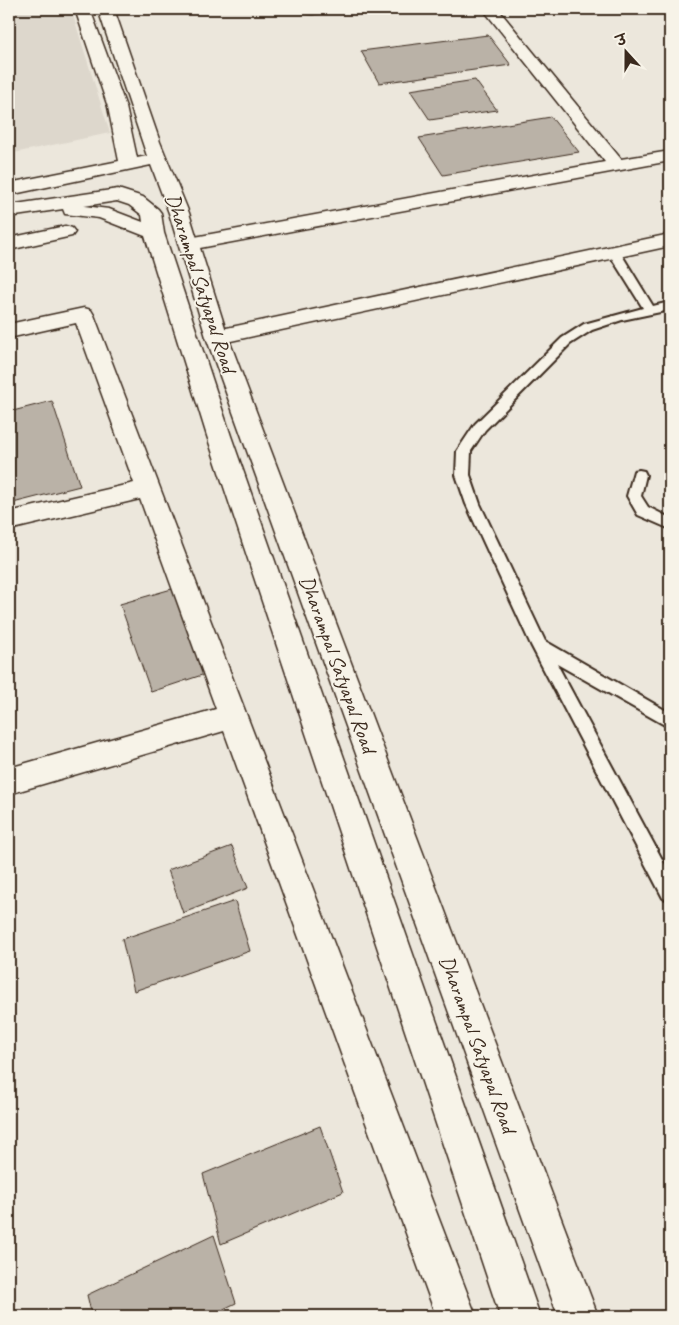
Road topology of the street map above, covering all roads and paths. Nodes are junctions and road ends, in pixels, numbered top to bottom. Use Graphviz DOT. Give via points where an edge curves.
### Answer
graph roads {
  1 [pos="82,9"];
  2 [pos="106,9"];
  3 [pos="324,9"];
  4 [pos="490,9"];
  5 [pos="306,11"];
  6 [pos="123,135"];
  7 [pos="670,156"];
  8 [pos="158,160"];
  9 [pos="129,164"];
  10 [pos="617,166"];
  11 [pos="17,187"];
  12 [pos="13,210"];
  13 [pos="64,232"];
  14 [pos="154,233"];
  15 [pos="670,240"];
  16 [pos="9,244"];
  17 [pos="189,244"];
  18 [pos="614,252"];
  19 [pos="670,306"];
  20 [pos="650,310"];
  21 [pos="9,332"];
  22 [pos="217,337"];
  23 [pos="640,475"];
  24 [pos="148,488"];
  25 [pos="9,521"];
  26 [pos="670,524"];
  27 [pos="539,645"];
  28 [pos="232,716"];
  29 [pos="670,720"];
  30 [pos="9,781"];
  31 [pos="670,892"];
  32 [pos="456,1316"];
  33 [pos="520,1316"];
  34 [pos="578,1316"];
  1 -- 6 [label="street"];
  2 -- 8 [label="street, Dharampal Satyapal Road"];
  3 -- 5 [label="lane"];
  4 -- 10 [label="street"];
  6 -- 9 [label="street"];
  6 -- 11 [label="street" via="104,150"];
  7 -- 10 [label="street"];
  8 -- 9 [label="street"];
  8 -- 17 [label="street, Dharampal Satyapal Road"];
  9 -- 11 [label="street"];
  10 -- 17 [label="street"];
  12 -- 14 [label="street" via="87,211 117,218"];
  12 -- 14 [label="street, Dharampal Satyapal Road" via="118,195 136,201 151,213"];
  13 -- 16 [label="street"];
  14 -- 33 [label="street, Dharampal Satyapal Road" via="219,436"];
  15 -- 18 [label="street"];
  17 -- 22 [label="street, Dharampal Satyapal Road"];
  18 -- 20 [label="lane"];
  18 -- 22 [label="street"];
  19 -- 20 [label="lane"];
  20 -- 27 [label="lane" via="588,327 566,341 480,427 464,451 463,475 473,504"];
  21 -- 24 [label="street" via="84,315"];
  22 -- 34 [label="street, Dharampal Satyapal Road"];
  23 -- 26 [label="lane" via="634,496 643,511"];
  24 -- 25 [label="street"];
  24 -- 28 [label="street"];
  27 -- 29 [label="lane"];
  27 -- 31 [label="lane"];
  28 -- 30 [label="street"];
  28 -- 32 [label="street"];
}
